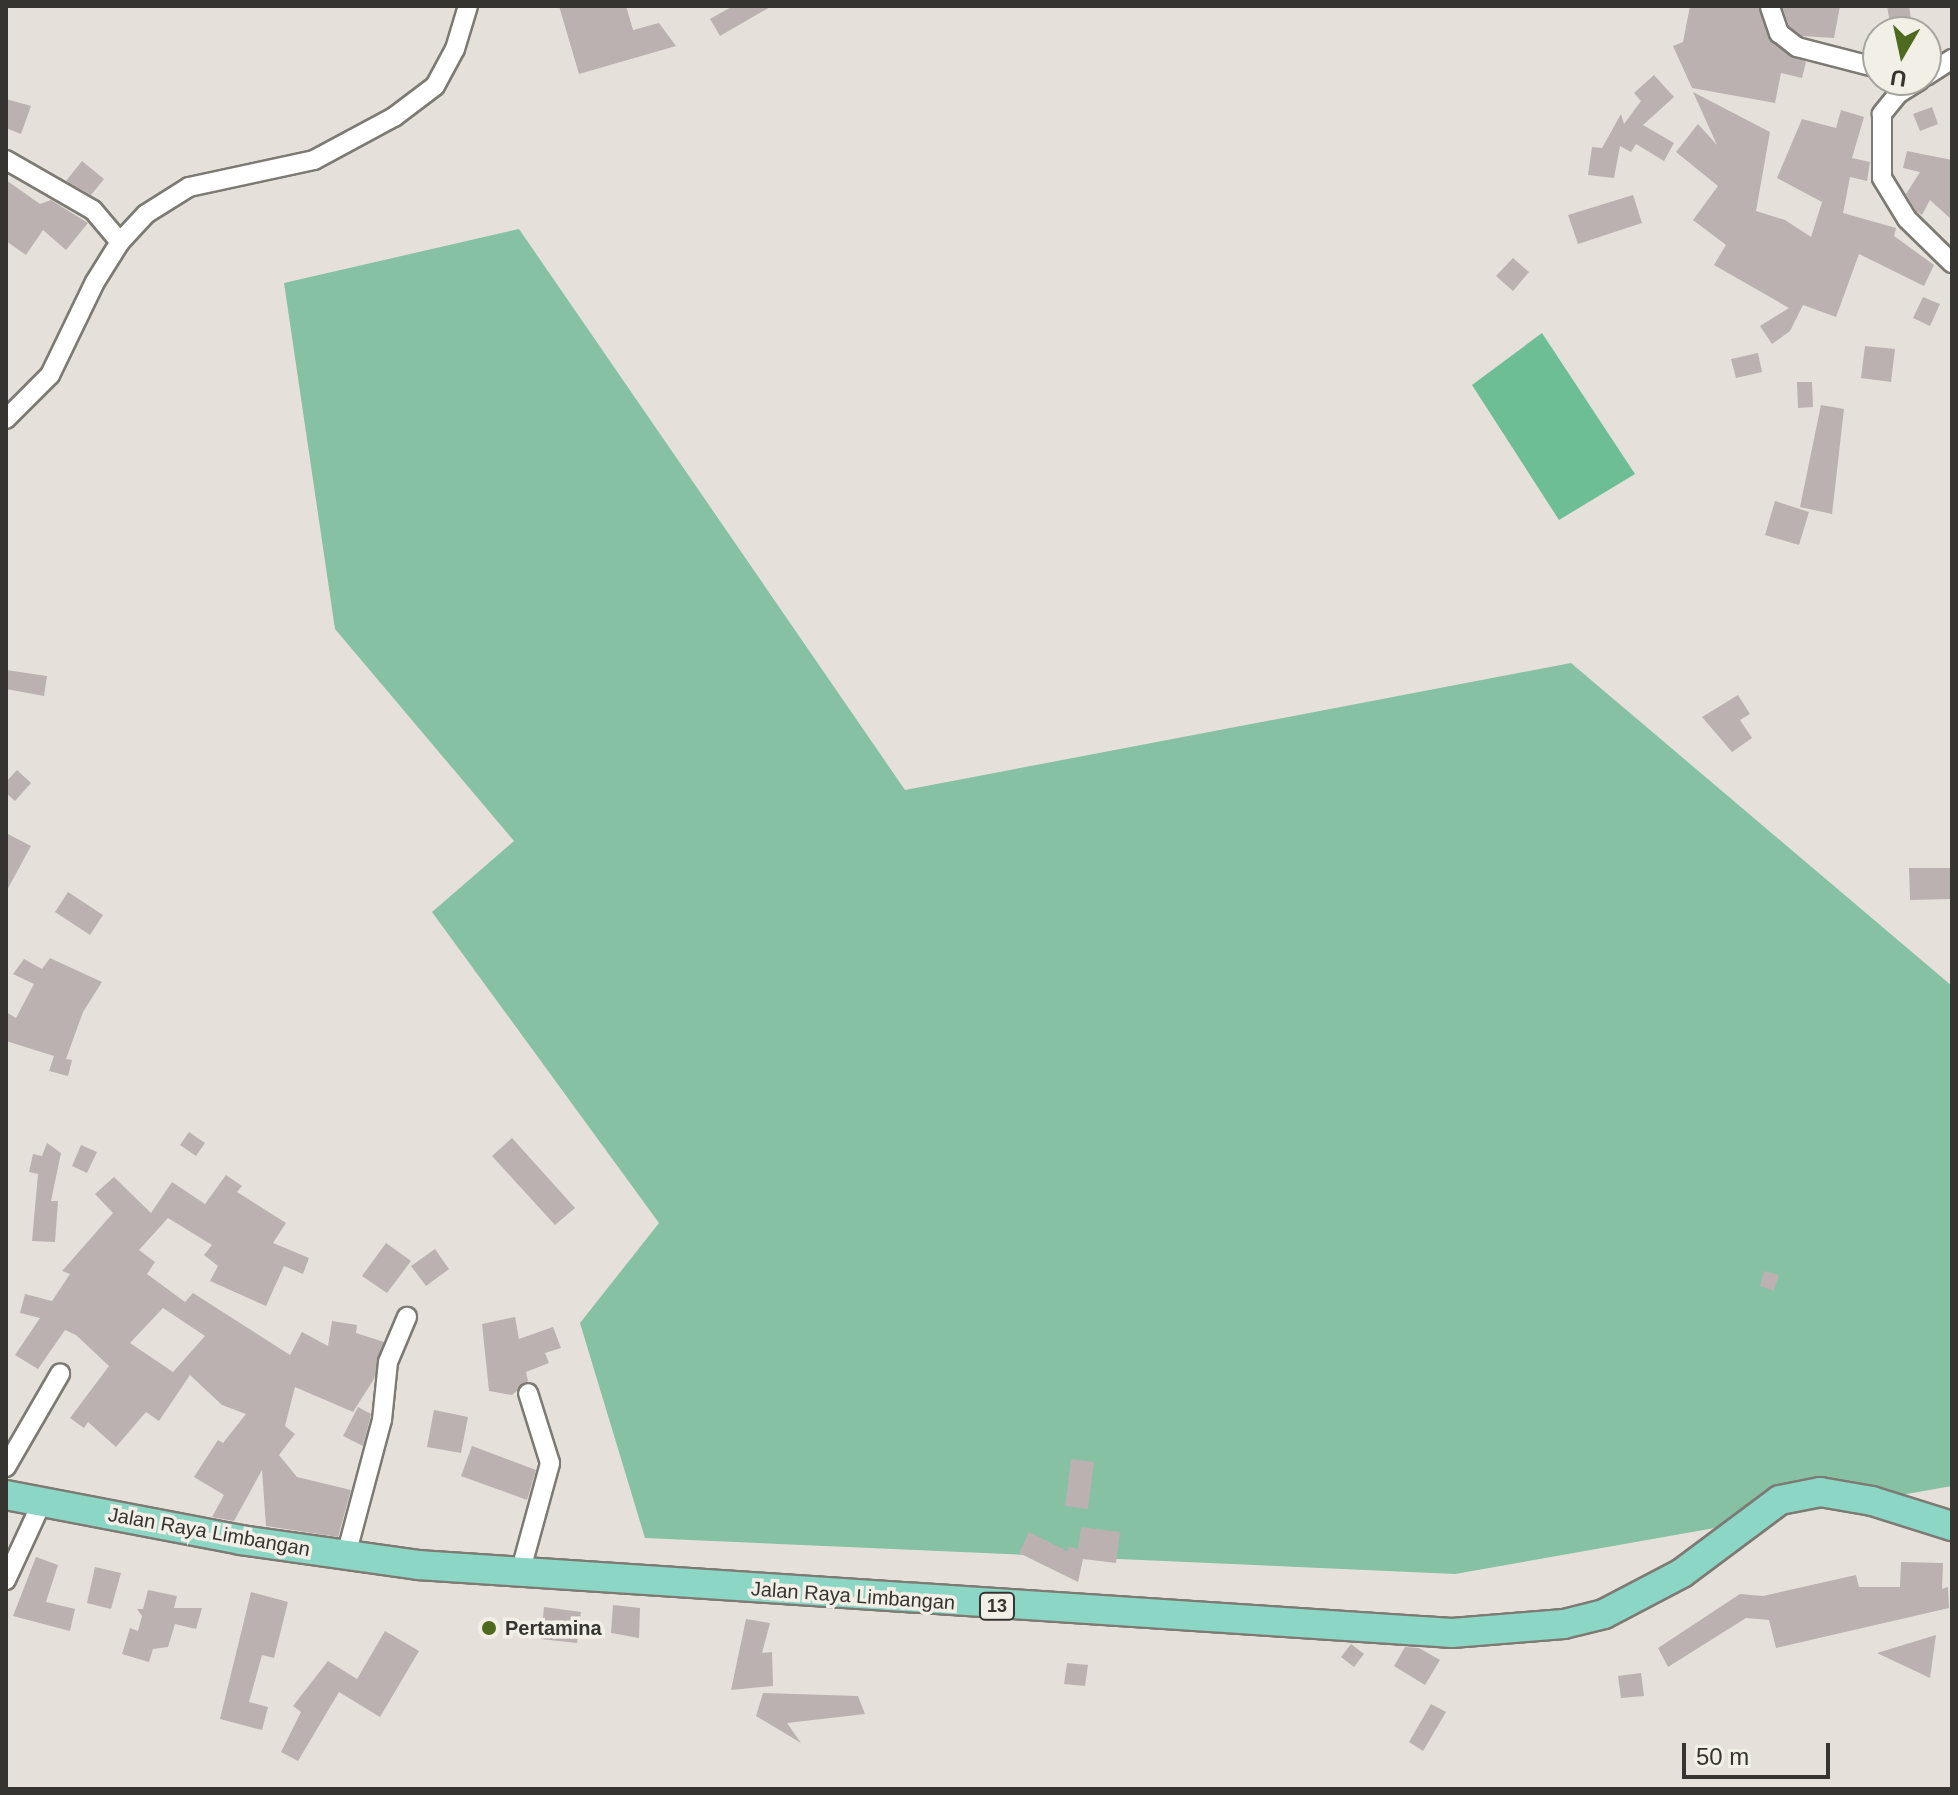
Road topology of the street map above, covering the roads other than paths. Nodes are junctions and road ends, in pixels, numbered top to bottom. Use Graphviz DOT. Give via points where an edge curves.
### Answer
graph roads {
  1 [pos="468,6"];
  2 [pos="1770,7"];
  3 [pos="1862,64"];
  4 [pos="1899,96"];
  5 [pos="6,160"];
  6 [pos="120,242"];
  7 [pos="1952,263"];
  8 [pos="6,419"];
  9 [pos="407,1317"];
  10 [pos="60,1374"];
  11 [pos="528,1393"];
  12 [pos="6,1467"];
  13 [pos="6,1495"];
  14 [pos="42,1502"];
  15 [pos="1952,1526"];
  16 [pos="346,1555"];
  17 [pos="520,1573"];
  18 [pos="6,1580"];
  1 -- 6 [label="street" via="455,49 435,86 394,117 314,160 189,187 146,214"];
  2 -- 3 [label="street" via="1779,33 1797,47"];
  4 -- 7 [label="street" via="1882,114 1882,178 1907,219"];
  5 -- 6 [label="street" via="93,210"];
  6 -- 8 [label="street" via="73,322 50,375"];
  9 -- 16 [label="street" via="388,1362 382,1420"];
  10 -- 12 [label="street"];
  11 -- 17 [label="street" via="550,1463"];
  13 -- 14 [label="highway, Jalan Raya Limbangan / 13"];
  14 -- 16 [label="highway, Jalan Raya Limbangan / 13"];
  14 -- 18 [label="street"];
  15 -- 17 [label="highway, Jalan Raya Limbangan / 13" via="1859,1498 1820,1492 1793,1497 1752,1518 1682,1573 1604,1614 1564,1624 1452,1633"];
  16 -- 17 [label="highway, Jalan Raya Limbangan / 13"];
}
